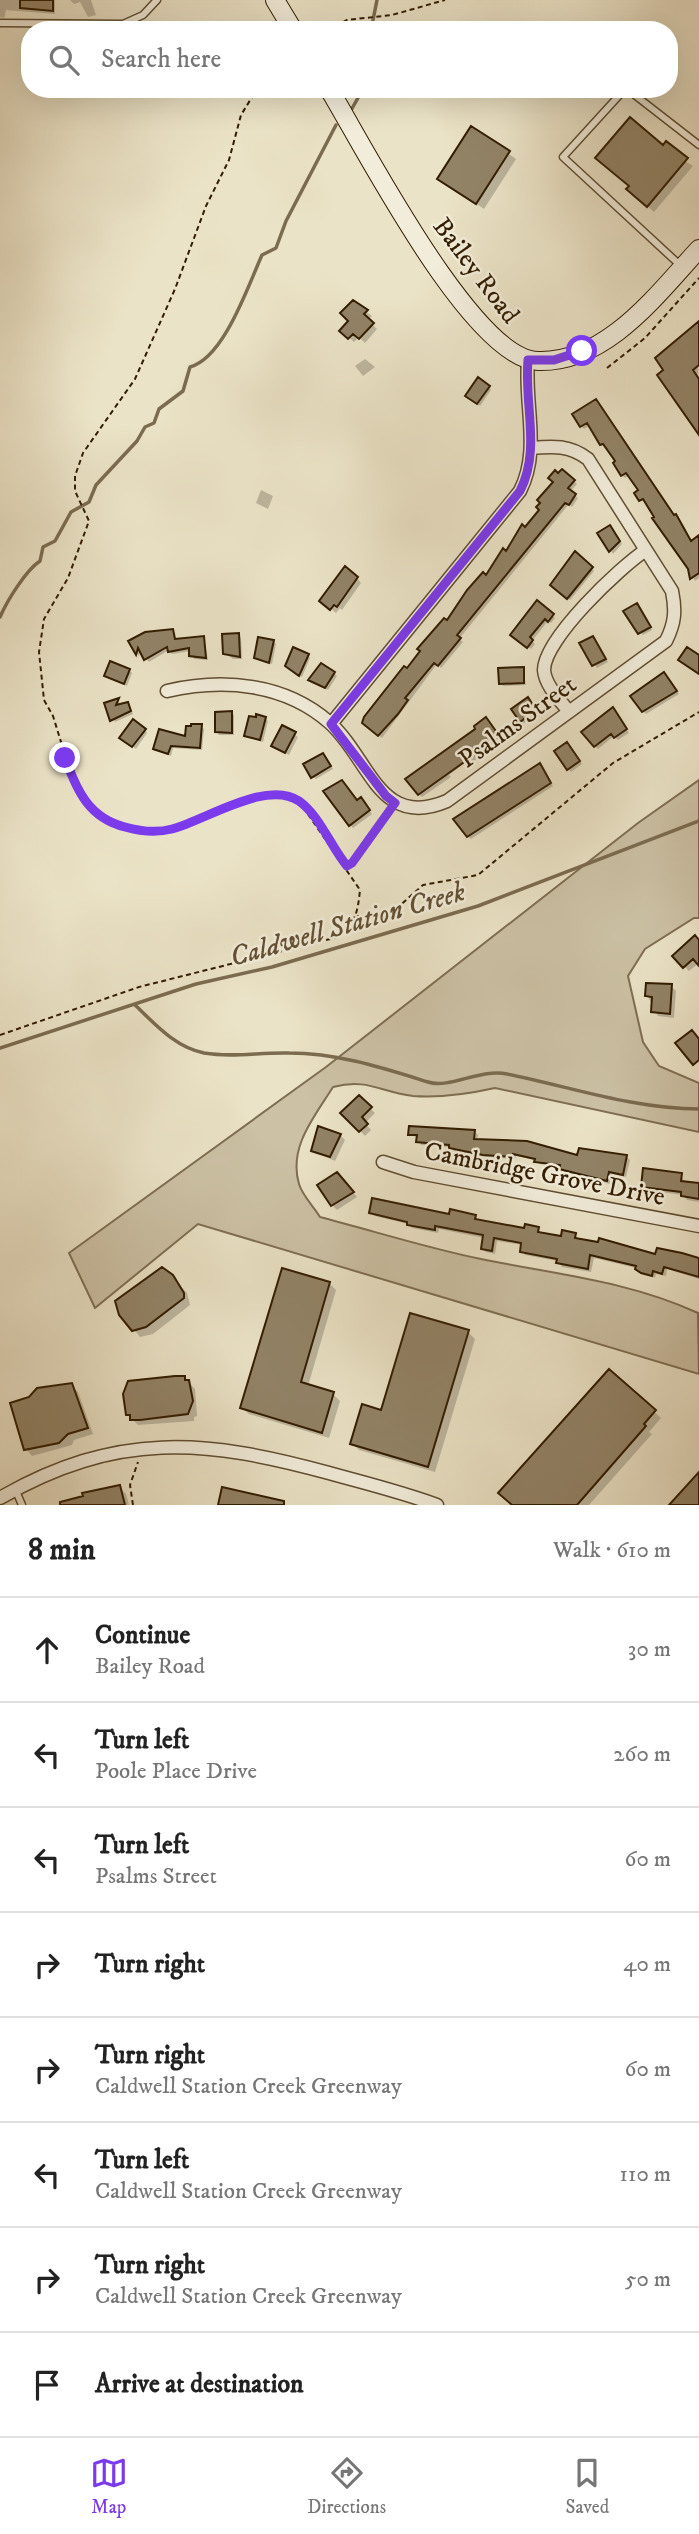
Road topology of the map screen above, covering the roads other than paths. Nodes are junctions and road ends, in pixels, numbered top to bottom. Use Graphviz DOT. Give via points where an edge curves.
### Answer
graph roads {
  1 [pos="157,0"];
  2 [pos="275,0"];
  3 [pos="130,21"];
  4 [pos="288,21"];
  5 [pos="0,23"];
  6 [pos="21,23"];
  7 [pos="334,98"];
  8 [pos="618,98"];
  9 [pos="638,98"];
  10 [pos="699,145"];
  11 [pos="699,249"];
  12 [pos="682,267"];
  13 [pos="528,360"];
  14 [pos="532,448"];
  15 [pos="646,550"];
  16 [pos="167,691"];
  17 [pos="569,712"];
  18 [pos="331,724"];
  19 [pos="383,1162"];
  20 [pos="699,1226"];
  21 [pos="15,1489"];
  22 [pos="0,1498"];
  23 [pos="22,1505"];
  24 [pos="437,1505"];
  1 -- 3 [label="lane"];
  2 -- 4 [label="street"];
  5 -- 6 [label="lane"];
  7 -- 13 [label="street, Bailey Road" via="450,287 506,350"];
  8 -- 12 [label="lane" via="563,157"];
  9 -- 10 [label="lane"];
  11 -- 12 [label="street"];
  12 -- 13 [label="street" via="628,323 600,343 554,360"];
  13 -- 14 [label="street"];
  14 -- 15 [label="street, Psalms Street" via="569,448 587,459"];
  14 -- 18 [label="street" via="520,491"];
  15 -- 17 [label="street" via="613,574 550,649 544,671"];
  15 -- 17 [label="street, Psalms Street" via="672,591 676,608 666,641"];
  16 -- 18 [label="street" via="197,684 260,688 308,708"];
  17 -- 18 [label="street, Psalms Street" via="447,802 416,810 386,796"];
  19 -- 20 [label="street, Cambridge Grove Drive" via="414,1172"];
  21 -- 22 [label="street"];
  21 -- 23 [label="lane"];
  21 -- 24 [label="street" via="70,1466 143,1449 218,1447 260,1454"];
}
